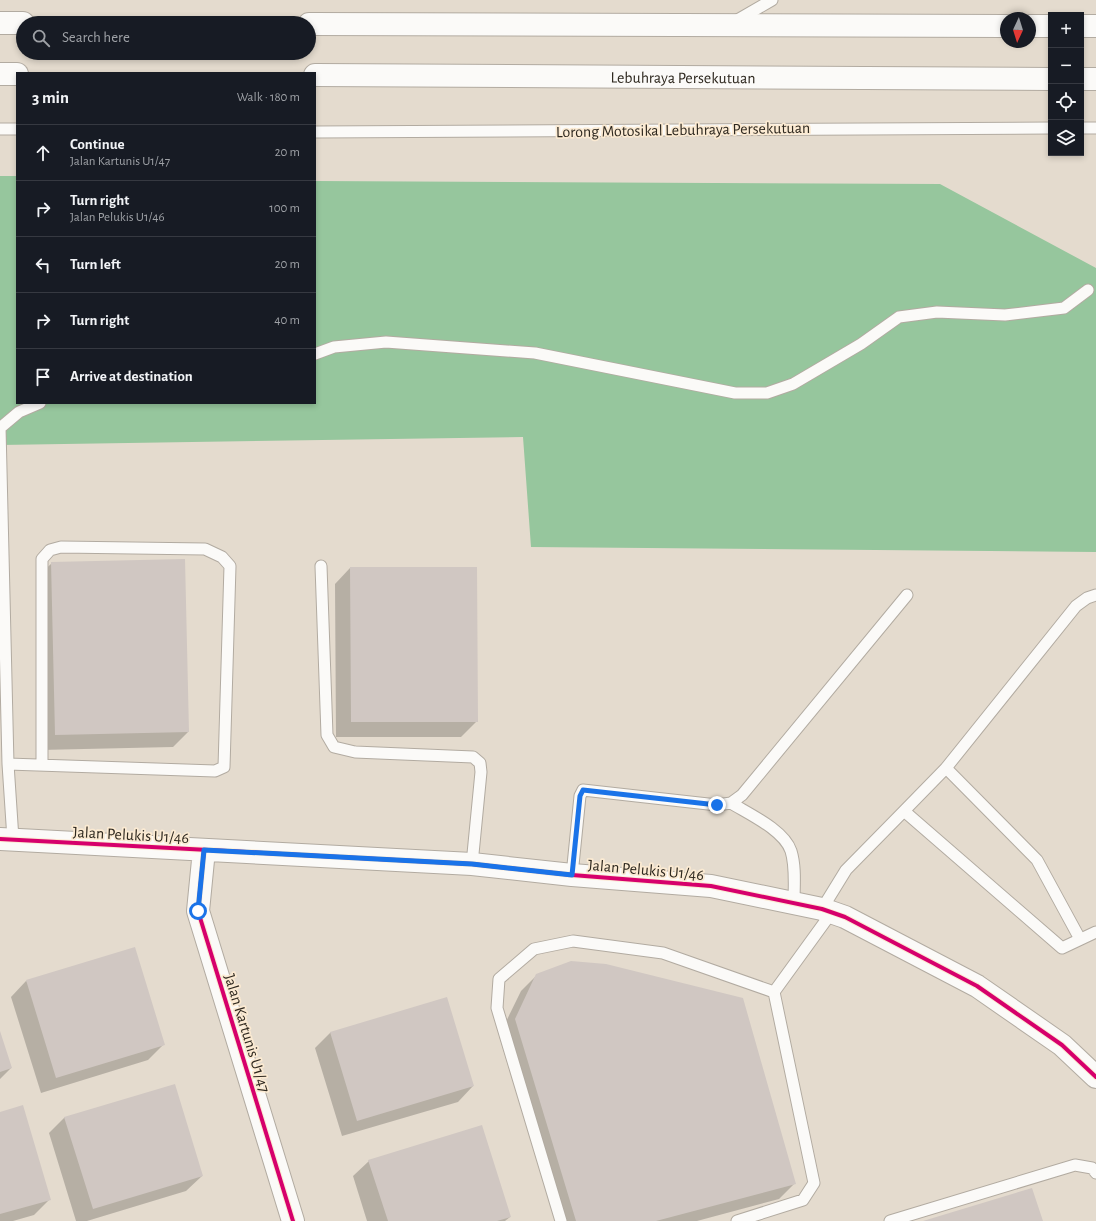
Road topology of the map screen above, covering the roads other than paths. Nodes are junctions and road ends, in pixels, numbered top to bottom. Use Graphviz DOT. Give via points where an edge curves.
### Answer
graph roads {
  1 [pos="772,0"];
  2 [pos="0,23"];
  3 [pos="16,23"];
  4 [pos="316,24"];
  5 [pos="728,25"];
  6 [pos="1000,26"];
  7 [pos="1036,26"];
  8 [pos="1048,26"];
  9 [pos="1084,26"];
  10 [pos="1096,26"];
  11 [pos="0,74"];
  12 [pos="16,74"];
  13 [pos="316,75"];
  14 [pos="1048,79"];
  15 [pos="1084,79"];
  16 [pos="1096,79"];
  17 [pos="1048,128"];
  18 [pos="1084,128"];
  19 [pos="1096,128"];
  20 [pos="0,129"];
  21 [pos="16,129"];
  22 [pos="316,132"];
  23 [pos="1088,290"];
  24 [pos="316,354"];
  25 [pos="38,404"];
  26 [pos="1,509"];
  27 [pos="322,566"];
  28 [pos="1096,594"];
  29 [pos="908,595"];
  30 [pos="8,764"];
  31 [pos="42,765"];
  32 [pos="946,768"];
  33 [pos="731,803"];
  34 [pos="904,811"];
  35 [pos="6,839"];
  36 [pos="204,850"];
  37 [pos="472,864"];
  38 [pos="572,875"];
  39 [pos="794,903"];
  40 [pos="827,910"];
  41 [pos="1096,932"];
  42 [pos="1080,939"];
  43 [pos="774,992"];
  44 [pos="1096,1077"];
  45 [pos="1096,1173"];
  46 [pos="293,1221"];
  47 [pos="561,1221"];
  48 [pos="737,1221"];
  49 [pos="890,1221"];
  1 -- 5 [label="lane"];
  2 -- 3 [label="main road"];
  4 -- 5 [label="main road"];
  5 -- 6 [label="main road"];
  7 -- 8 [label="main road"];
  9 -- 10 [label="main road"];
  11 -- 12 [label="main road"];
  13 -- 14 [label="main road, Lebuhraya Persekutuan"];
  15 -- 16 [label="main road"];
  17 -- 22 [label="lane, Lorong Motosikal Lebuhraya Persekutuan"];
  18 -- 19 [label="lane"];
  20 -- 21 [label="lane"];
  23 -- 24 [label="lane" via="1064,308 1005,314 937,312 899,317 861,344 793,384 768,393 735,393 535,353 386,342 334,347"];
  25 -- 26 [label="lane" via="19,412 0,428"];
  26 -- 30 [label="lane"];
  27 -- 37 [label="lane" via="327,735 334,746 355,752 473,758 480,763"];
  28 -- 32 [label="lane" via="1076,606"];
  29 -- 33 [label="lane" via="742,795"];
  30 -- 31 [label="lane"];
  30 -- 35 [label="lane"];
  31 -- 31 [label="lane" via="215,771 224,767 230,566 222,557 205,549 61,547 50,550 42,559"];
  32 -- 34 [label="lane"];
  32 -- 42 [label="lane" via="1037,860"];
  33 -- 38 [label="lane" via="717,805 583,790 580,796"];
  33 -- 39 [label="lane" via="778,832 790,849 794,869"];
  34 -- 40 [label="lane" via="846,870"];
  34 -- 42 [label="lane" via="1062,948"];
  35 -- 36 [label="main road, Jalan Pelukis U1/46"];
  36 -- 37 [label="main road, Jalan Pelukis U1/46"];
  36 -- 46 [label="main road, Jalan Kartunis U1/47" via="198,911"];
  37 -- 38 [label="main road, Jalan Pelukis U1/46"];
  38 -- 39 [label="main road, Jalan Pelukis U1/46" via="712,886"];
  39 -- 40 [label="main road, Jalan Pelukis U1/46"];
  40 -- 43 [label="lane"];
  40 -- 44 [label="main road, Jalan Pelukis U1/46" via="977,986 1062,1045"];
  41 -- 42 [label="lane"];
  43 -- 47 [label="lane" via="663,953 572,941 534,949 499,979 497,1008"];
  43 -- 48 [label="lane" via="814,1183 803,1200"];
  45 -- 49 [label="lane" via="1092,1168 1075,1165"];
}
